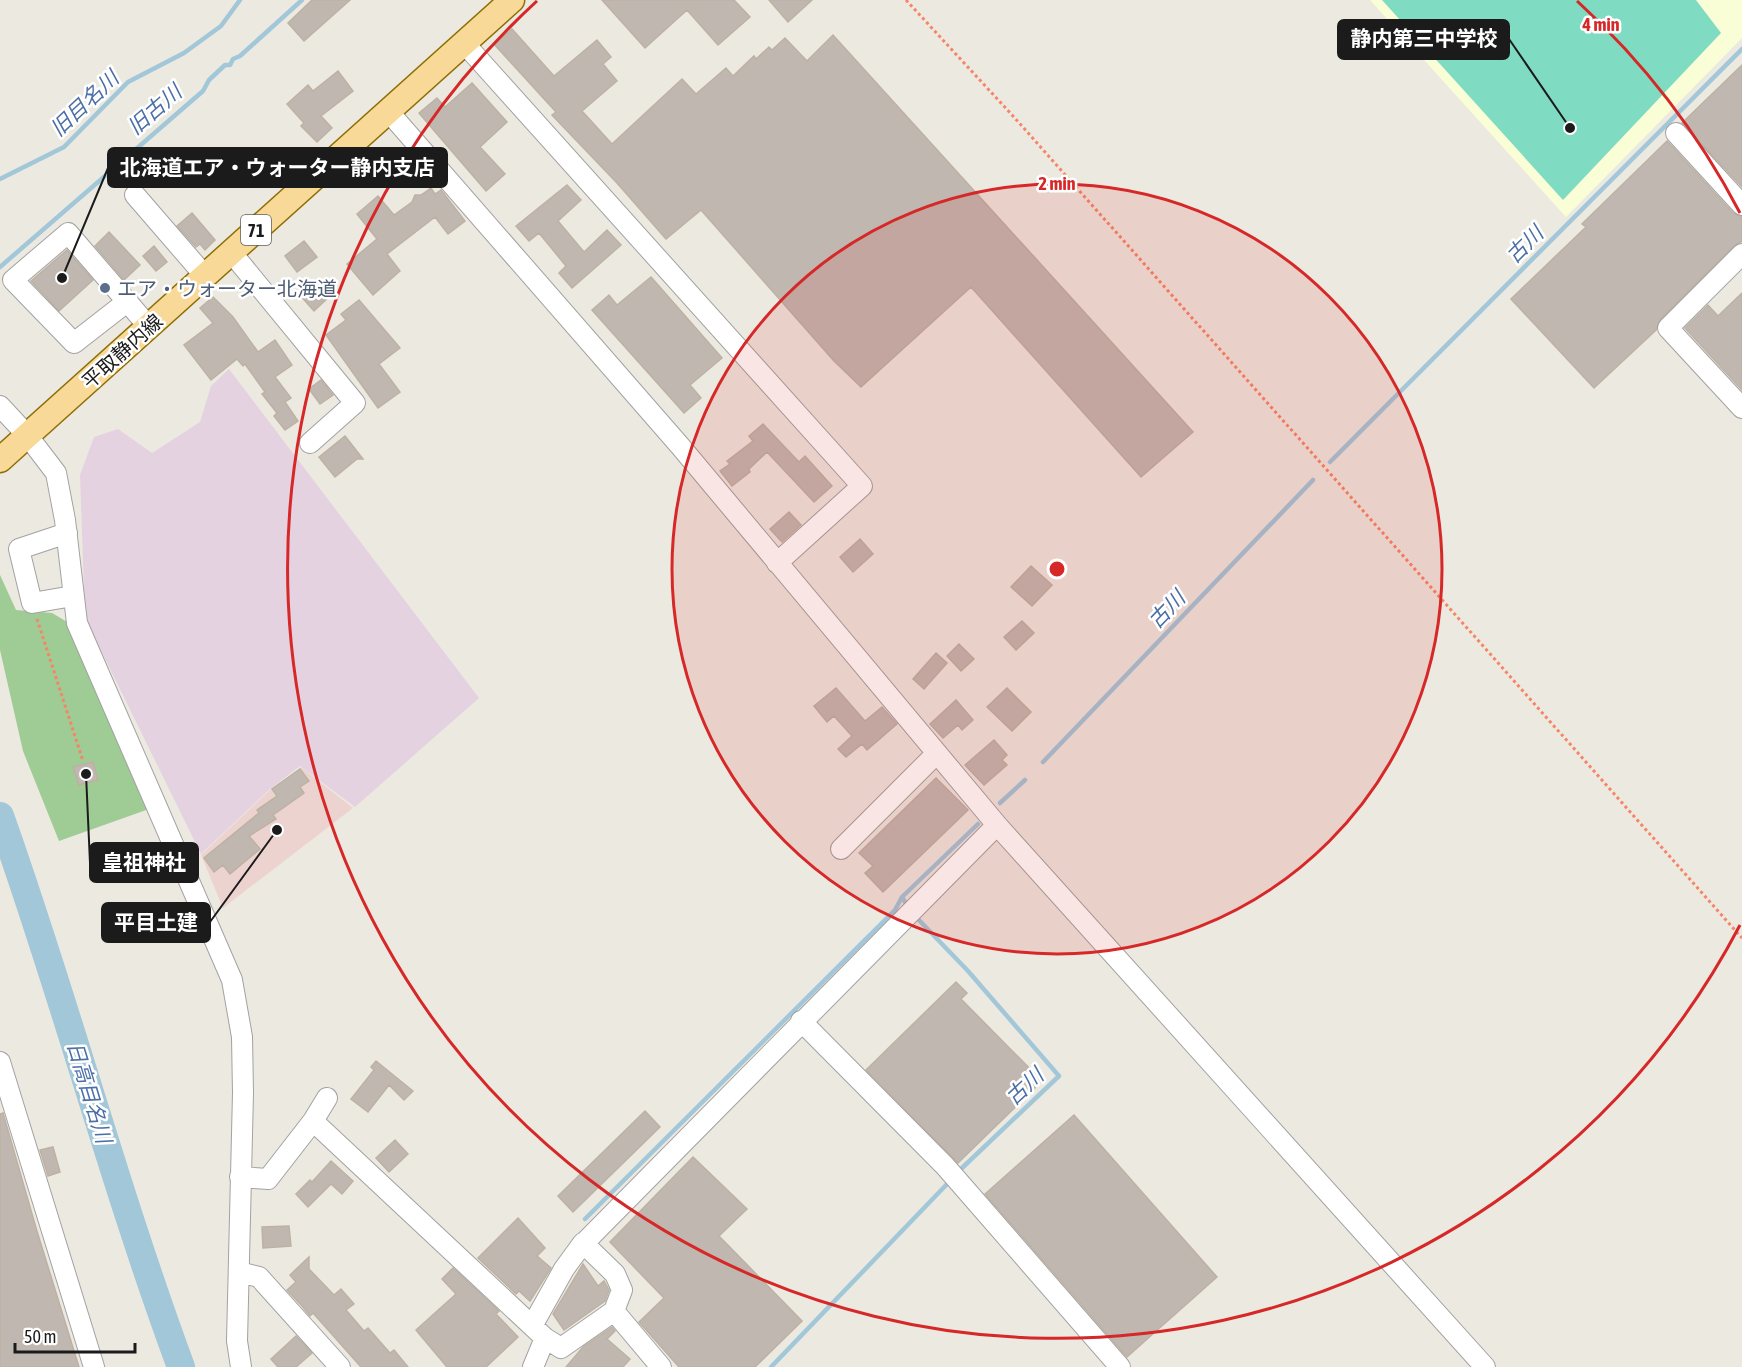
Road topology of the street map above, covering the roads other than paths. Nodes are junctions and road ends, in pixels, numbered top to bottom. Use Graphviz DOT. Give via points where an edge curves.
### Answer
graph roads {
  1 [pos="512,0"];
  2 [pos="464,43"];
  3 [pos="388,111"];
  4 [pos="1676,133"];
  5 [pos="135,195"];
  6 [pos="1742,205"];
  7 [pos="231,252"];
  8 [pos="1742,254"];
  9 [pos="205,276"];
  10 [pos="128,302"];
  11 [pos="149,327"];
  12 [pos="0,406"];
  13 [pos="1742,408"];
  14 [pos="27,435"];
  15 [pos="310,443"];
  16 [pos="0,460"];
  17 [pos="67,534"];
  18 [pos="777,563"];
  19 [pos="73,596"];
  20 [pos="937,753"];
  21 [pos="997,825"];
  22 [pos="841,849"];
  23 [pos="801,1021"];
  24 [pos="0,1062"];
  25 [pos="327,1098"];
  26 [pos="313,1121"];
  27 [pos="240,1177"];
  28 [pos="584,1243"];
  29 [pos="239,1272"];
  30 [pos="614,1311"];
  31 [pos="539,1332"];
  32 [pos="94,1367"];
  33 [pos="241,1367"];
  34 [pos="340,1367"];
  35 [pos="533,1367"];
  36 [pos="661,1367"];
  37 [pos="1120,1367"];
  38 [pos="1485,1367"];
  1 -- 2 [label="main road, 平取静内線 / 71"];
  2 -- 3 [label="main road, 平取静内線 / 71"];
  2 -- 18 [label="street" via="862,486"];
  3 -- 7 [label="main road, 平取静内線 / 71"];
  3 -- 18 [label="street"];
  4 -- 6 [label="street"];
  5 -- 9 [label="street"];
  7 -- 9 [label="main road, 平取静内線 / 71"];
  7 -- 15 [label="street" via="355,403"];
  8 -- 13 [label="street" via="1668,328"];
  9 -- 11 [label="main road, 平取静内線 / 71"];
  10 -- 10 [label="street" via="68,233 13,280 74,343"];
  10 -- 11 [label="street"];
  11 -- 14 [label="main road, 平取静内線 / 71"];
  12 -- 14 [label="street"];
  14 -- 16 [label="main road, 平取静内線 / 71"];
  14 -- 17 [label="street" via="56,473"];
  17 -- 19 [label="street"];
  17 -- 19 [label="street" via="19,549 32,603"];
  18 -- 20 [label="street"];
  19 -- 27 [label="street" via="77,623 92,660 232,980 242,1037"];
  20 -- 21 [label="street"];
  20 -- 22 [label="street"];
  21 -- 23 [label="street"];
  21 -- 38 [label="street"];
  23 -- 28 [label="street"];
  23 -- 37 [label="street" via="945,1166"];
  24 -- 32 [label="street"];
  25 -- 26 [label="street"];
  26 -- 27 [label="street" via="268,1179"];
  26 -- 31 [label="street"];
  27 -- 29 [label="street"];
  28 -- 30 [label="street" via="615,1274 622,1290"];
  28 -- 31 [label="street" via="564,1269"];
  29 -- 33 [label="street" via="237,1341"];
  29 -- 34 [label="street" via="259,1276"];
  30 -- 31 [label="street" via="561,1348"];
  30 -- 36 [label="street"];
  31 -- 35 [label="street"];
}
